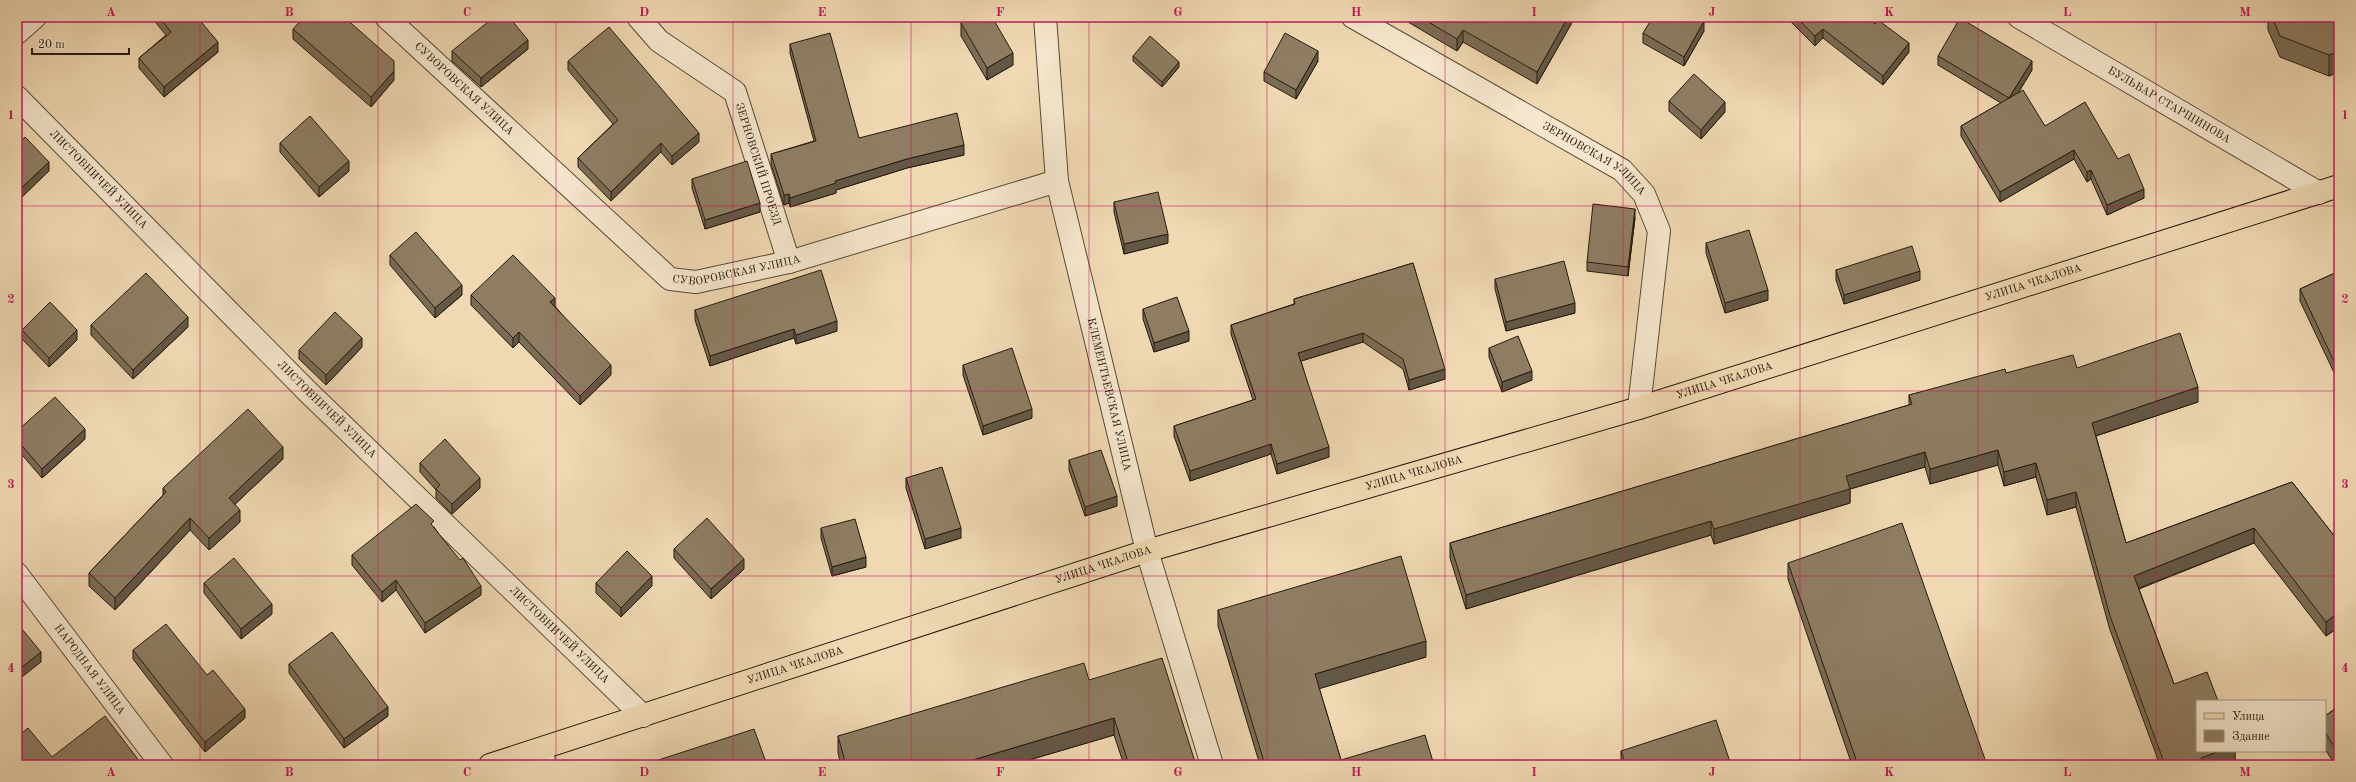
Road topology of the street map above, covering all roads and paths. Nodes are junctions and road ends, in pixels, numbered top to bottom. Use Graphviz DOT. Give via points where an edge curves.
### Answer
graph roads {
  1 [pos="35,17"];
  2 [pos="386,17"];
  3 [pos="638,17"];
  4 [pos="1045,17"];
  5 [pos="1353,17"];
  6 [pos="2019,17"];
  7 [pos="17,33"];
  8 [pos="17,97"];
  9 [pos="1057,182"];
  10 [pos="2329,190"];
  11 [pos="789,262"];
  12 [pos="1639,408"];
  13 [pos="1147,551"];
  14 [pos="17,574"];
  15 [pos="643,716"];
  16 [pos="543,757"];
  17 [pos="162,765"];
  18 [pos="490,765"];
  19 [pos="1212,765"];
  1 -- 7 [label="street"];
  2 -- 11 [label="street, СУВОРОВСКАЯ УЛИЦА" via="670,279 696,282"];
  3 -- 11 [label="street, ЗЕРНОВСКИЙ ПРОЕЗД" via="659,40 734,92"];
  4 -- 9 [label="street, КЛЕМЕНТЬЕВСКАЯ УЛИЦА"];
  5 -- 12 [label="street, ЗЕРНОВСКАЯ УЛИЦА" via="1622,170 1644,194 1660,231"];
  6 -- 10 [label="street, БУЛЬВАР СТАРШИНОВА"];
  8 -- 15 [label="street, ЛИСТОВНИЧЕЙ УЛИЦА" via="307,390"];
  9 -- 11 [label="street, СУВОРОВСКАЯ УЛИЦА"];
  9 -- 13 [label="street, КЛЕМЕНТЬЕВСКАЯ УЛИЦА"];
  10 -- 12 [label="main road, УЛИЦА ЧКАЛОВА"];
  12 -- 13 [label="main road, УЛИЦА ЧКАЛОВА"];
  13 -- 15 [label="main road, УЛИЦА ЧКАЛОВА"];
  13 -- 19 [label="street, КЛЕМЕНТЬЕВСКАЯ УЛИЦА"];
  14 -- 17 [label="street, НАРОДНАЯ УЛИЦА"];
  15 -- 16 [label="main road, УЛИЦА ЧКАЛОВА"];
  16 -- 18 [label="main road, УЛИЦА ЧКАЛОВА"];
}
